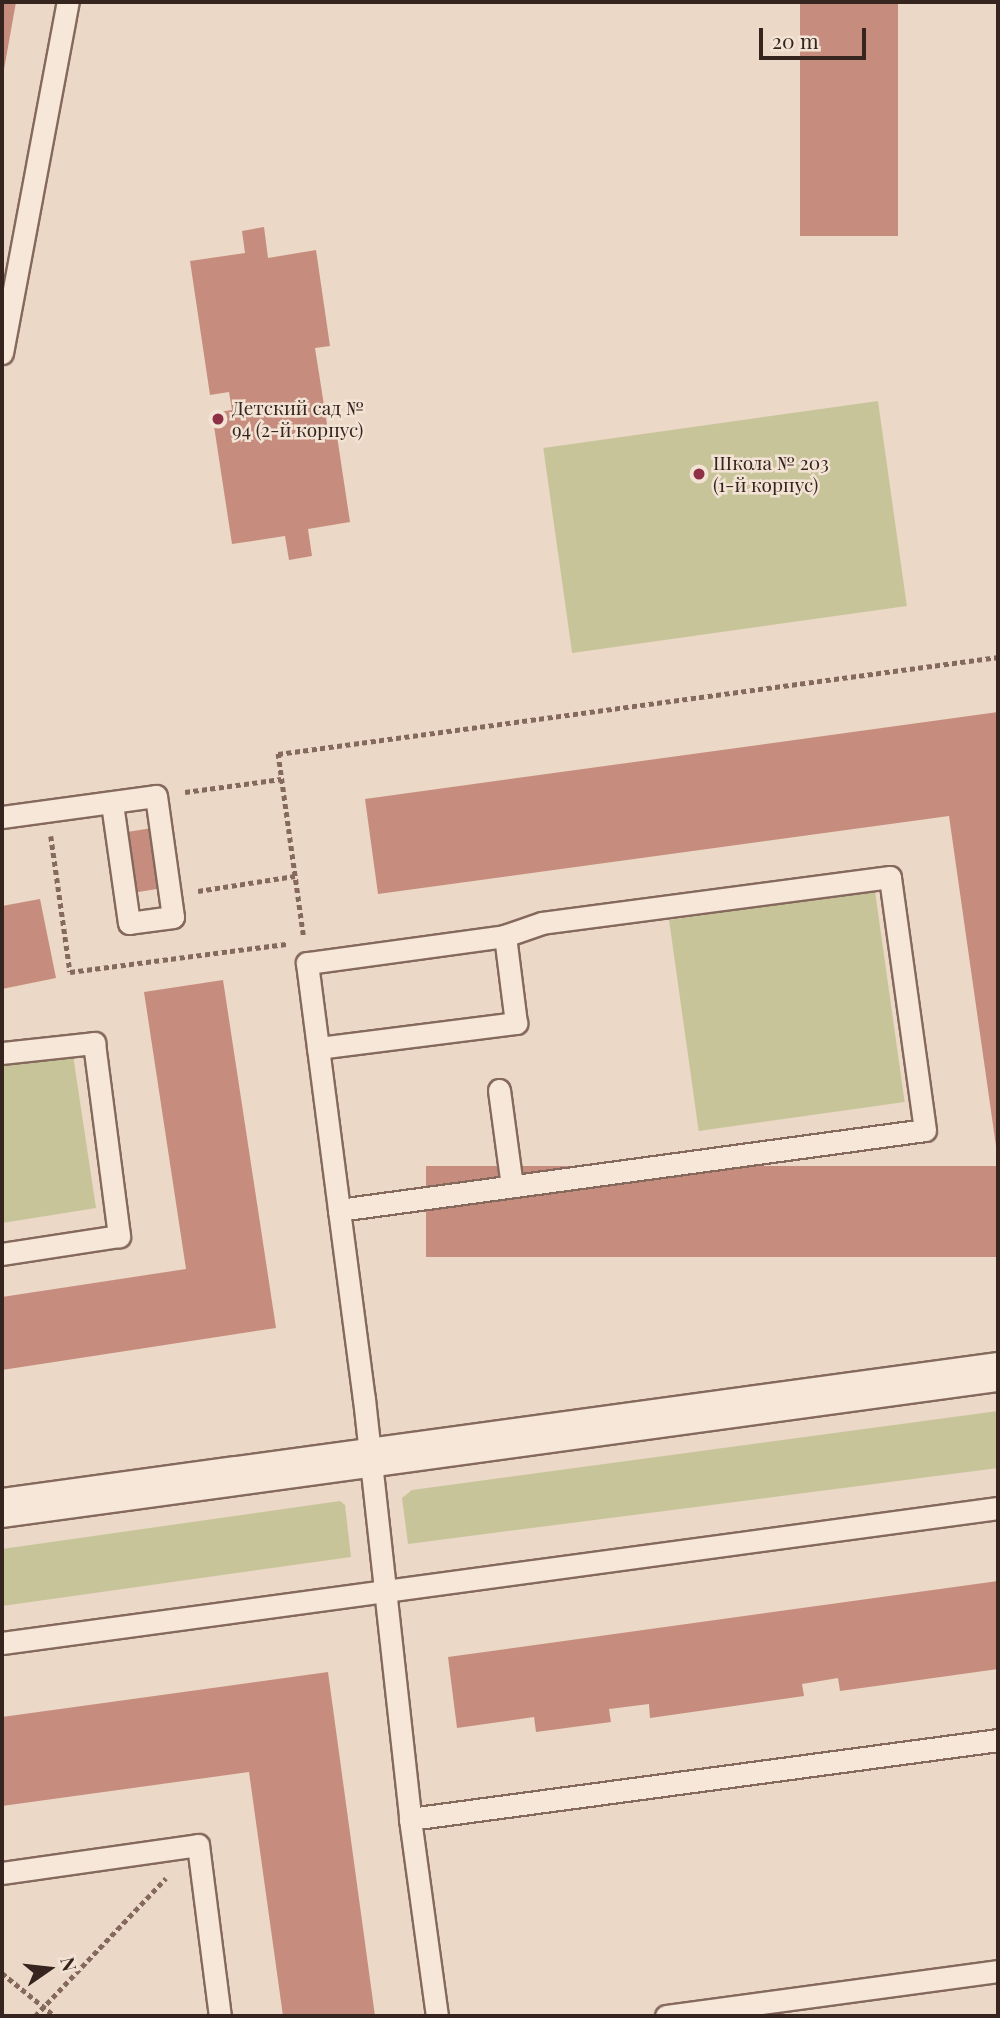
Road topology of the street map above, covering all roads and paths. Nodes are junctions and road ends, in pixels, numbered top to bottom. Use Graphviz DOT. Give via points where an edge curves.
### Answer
graph roads {
  1 [pos="68,2"];
  2 [pos="2,353"];
  3 [pos="998,657"];
  4 [pos="281,779"];
  5 [pos="156,796"];
  6 [pos="112,803"];
  7 [pos="2,817"];
  8 [pos="295,876"];
  9 [pos="170,895"];
  10 [pos="505,936"];
  11 [pos="307,964"];
  12 [pos="318,1048"];
  13 [pos="2,1053"];
  14 [pos="499,1090"];
  15 [pos="512,1186"];
  16 [pos="339,1210"];
  17 [pos="2,1254"];
  18 [pos="998,1372"];
  19 [pos="368,1458"];
  20 [pos="2,1508"];
  21 [pos="998,1508"];
  22 [pos="384,1592"];
  23 [pos="2,1643"];
  24 [pos="998,1740"];
  25 [pos="410,1819"];
  26 [pos="198,1844"];
  27 [pos="2,1873"];
  28 [pos="998,1971"];
  29 [pos="2,1973"];
  30 [pos="43,2007"];
  31 [pos="35,2016"];
  32 [pos="55,2016"];
  33 [pos="220,2016"];
  34 [pos="437,2016"];
  35 [pos="666,2016"];
  1 -- 2 [label="lane"];
  3 -- 4 [label="path" via="278,754"];
  4 -- 5 [label="path"];
  4 -- 8 [label="path"];
  5 -- 6 [label="lane"];
  5 -- 9 [label="lane"];
  6 -- 7 [label="lane"];
  6 -- 9 [label="lane" via="129,923 173,917"];
  8 -- 9 [label="path"];
  8 -- 11 [label="path"];
  10 -- 11 [label="lane"];
  10 -- 12 [label="lane" via="516,1023"];
  10 -- 15 [label="lane" via="542,923 890,877 925,1130"];
  11 -- 12 [label="lane"];
  12 -- 16 [label="lane"];
  13 -- 17 [label="lane" via="94,1044 119,1236"];
  14 -- 15 [label="lane"];
  15 -- 16 [label="lane"];
  16 -- 19 [label="lane"];
  18 -- 19 [label="street"];
  19 -- 20 [label="street"];
  19 -- 22 [label="lane"];
  21 -- 22 [label="lane"];
  22 -- 23 [label="lane"];
  22 -- 25 [label="lane"];
  24 -- 25 [label="lane"];
  25 -- 34 [label="lane"];
  26 -- 27 [label="lane"];
  26 -- 30 [label="path"];
  26 -- 33 [label="lane"];
  28 -- 35 [label="lane"];
  29 -- 30 [label="path"];
  30 -- 31 [label="path"];
  30 -- 32 [label="path"];
}
